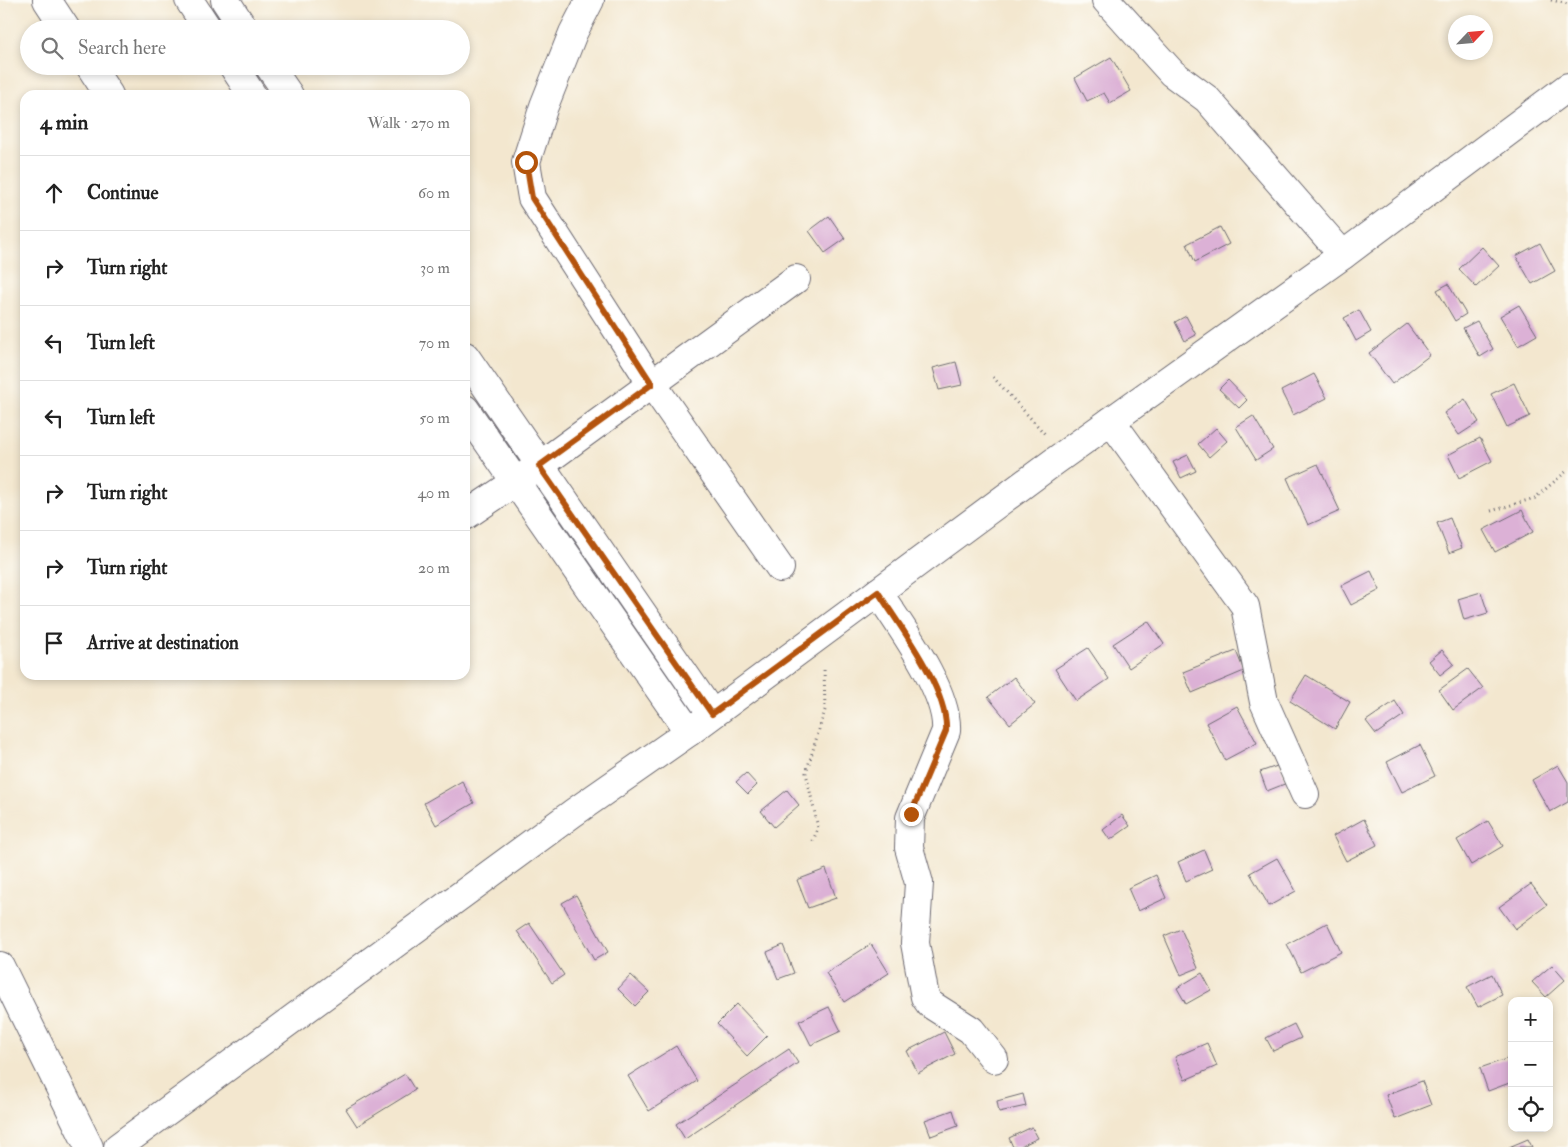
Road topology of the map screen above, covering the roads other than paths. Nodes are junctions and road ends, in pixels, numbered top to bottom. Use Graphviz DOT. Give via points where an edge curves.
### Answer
graph roads {
  1 [pos="47,0"];
  2 [pos="189,0"];
  3 [pos="225,0"];
  4 [pos="590,0"];
  5 [pos="1106,0"];
  6 [pos="60,20"];
  7 [pos="202,20"];
  8 [pos="238,20"];
  9 [pos="96,75"];
  10 [pos="240,75"];
  11 [pos="275,75"];
  12 [pos="1568,87"];
  13 [pos="106,90"];
  14 [pos="249,90"];
  15 [pos="286,90"];
  16 [pos="1343,255"];
  17 [pos="796,279"];
  18 [pos="470,363"];
  19 [pos="652,384"];
  20 [pos="470,416"];
  21 [pos="1111,421"];
  22 [pos="539,466"];
  23 [pos="515,482"];
  24 [pos="470,513"];
  25 [pos="780,568"];
  26 [pos="878,592"];
  27 [pos="712,714"];
  28 [pos="689,732"];
  29 [pos="1305,794"];
  30 [pos="0,966"];
  31 [pos="994,1059"];
  32 [pos="89,1147"];
  33 [pos="118,1147"];
  1 -- 6 [label="street"];
  2 -- 7 [label="street"];
  3 -- 8 [label="street"];
  4 -- 19 [label="street" via="544,106 526,162 532,198"];
  5 -- 16 [label="street" via="1172,73 1207,99"];
  9 -- 13 [label="street"];
  10 -- 14 [label="street"];
  11 -- 15 [label="street"];
  12 -- 16 [label="street"];
  16 -- 21 [label="street"];
  17 -- 19 [label="street"];
  18 -- 22 [label="street"];
  19 -- 22 [label="street"];
  19 -- 25 [label="street"];
  20 -- 23 [label="street"];
  21 -- 26 [label="street"];
  21 -- 29 [label="street" via="1245,606 1264,702"];
  22 -- 23 [label="street"];
  22 -- 27 [label="street"];
  23 -- 24 [label="street"];
  23 -- 28 [label="street"];
  26 -- 27 [label="street"];
  26 -- 31 [label="street" via="920,656 947,721 946,731 910,818 909,852 918,883 915,943 925,997 930,1004 971,1030"];
  27 -- 28 [label="street"];
  28 -- 33 [label="street" via="573,813"];
  30 -- 32 [label="street"];
}
